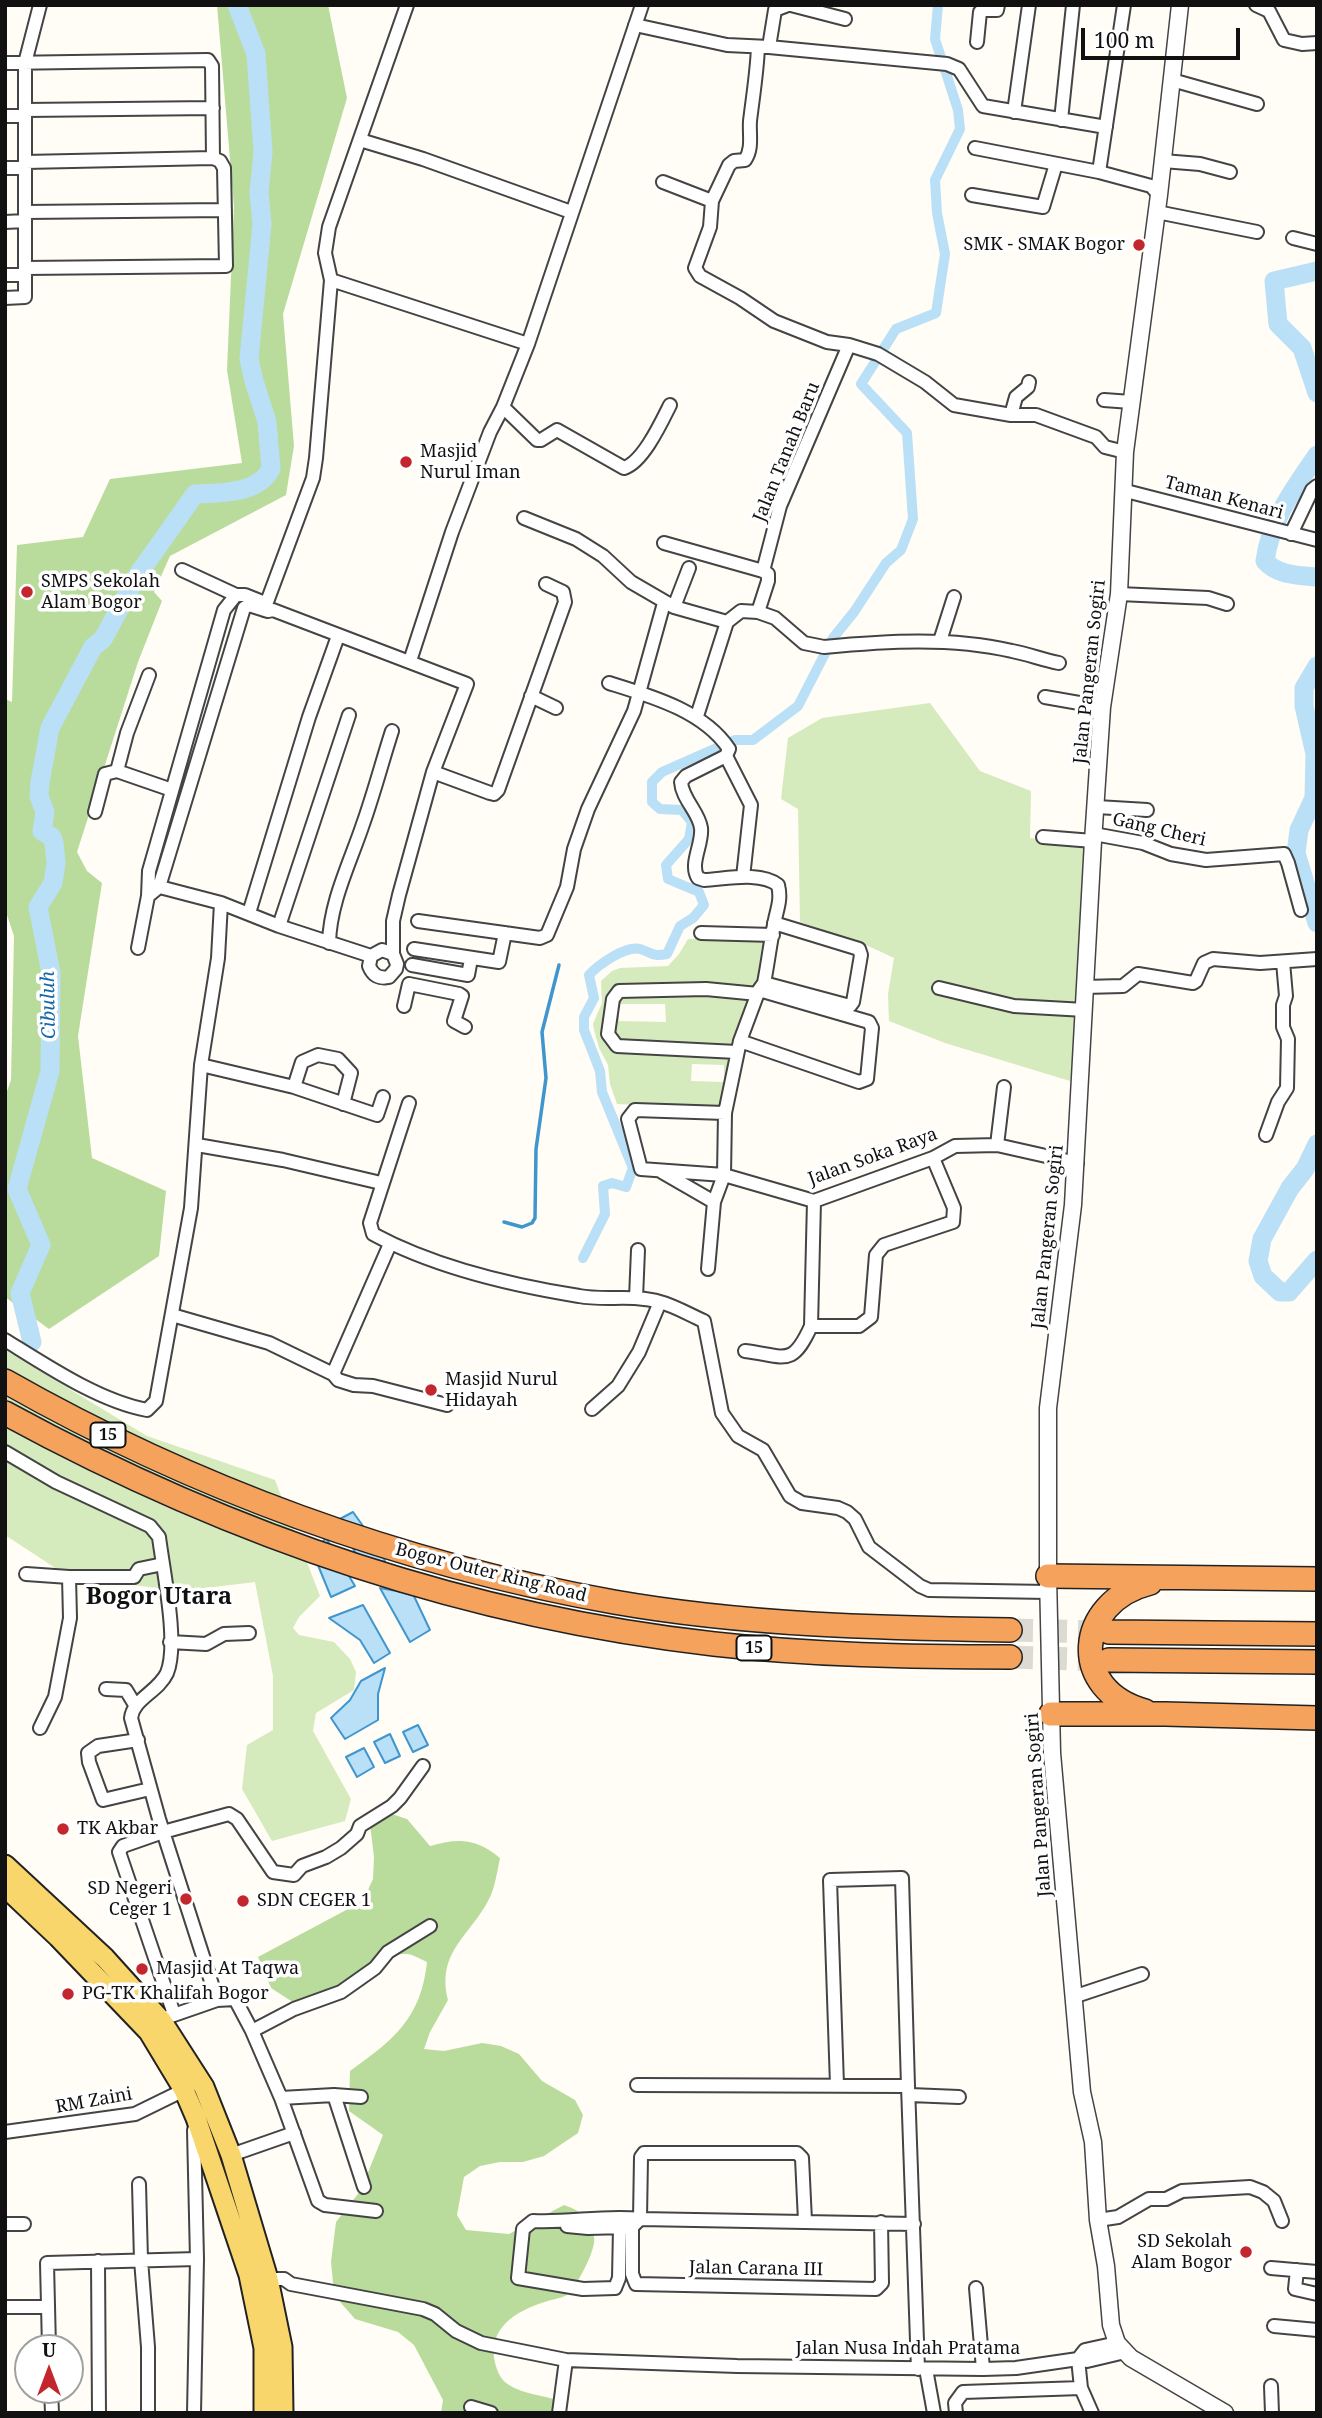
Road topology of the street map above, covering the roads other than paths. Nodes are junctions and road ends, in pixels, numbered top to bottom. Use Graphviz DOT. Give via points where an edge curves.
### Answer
graph roads {
  1 [pos="40,5"];
  2 [pos="407,5"];
  3 [pos="642,5"];
  4 [pos="789,5"];
  5 [pos="999,5"];
  6 [pos="1029,5"];
  7 [pos="1073,5"];
  8 [pos="1124,5"];
  9 [pos="1180,5"];
  10 [pos="1256,5"];
  11 [pos="845,19"];
  12 [pos="635,25"];
  13 [pos="977,42"];
  14 [pos="1317,43"];
  15 [pos="764,47"];
  16 [pos="5,63"];
  17 [pos="24,63"];
  18 [pos="1172,80"];
  19 [pos="1257,104"];
  20 [pos="213,108"];
  21 [pos="1014,112"];
  22 [pos="25,113"];
  23 [pos="5,116"];
  24 [pos="1061,120"];
  25 [pos="1107,127"];
  26 [pos="360,139"];
  27 [pos="975,148"];
  28 [pos="213,158"];
  29 [pos="1163,161"];
  30 [pos="1056,164"];
  31 [pos="25,165"];
  32 [pos="5,168"];
  33 [pos="1098,172"];
  34 [pos="1230,172"];
  35 [pos="663,182"];
  36 [pos="972,195"];
  37 [pos="712,201"];
  38 [pos="1158,204"];
  39 [pos="225,210"];
  40 [pos="571,212"];
  41 [pos="25,217"];
  42 [pos="5,222"];
  43 [pos="1257,232"];
  44 [pos="1293,237"];
  45 [pos="1317,244"];
  46 [pos="25,272"];
  47 [pos="5,275"];
  48 [pos="331,280"];
  49 [pos="5,298"];
  50 [pos="528,344"];
  51 [pos="849,345"];
  52 [pos="1029,382"];
  53 [pos="1104,400"];
  54 [pos="1131,402"];
  55 [pos="670,405"];
  56 [pos="503,407"];
  57 [pos="1011,415"];
  58 [pos="1125,452"];
  59 [pos="1317,486"];
  60 [pos="1122,490"];
  61 [pos="524,518"];
  62 [pos="1286,532"];
  63 [pos="1316,538"];
  64 [pos="664,543"];
  65 [pos="689,568"];
  66 [pos="183,570"];
  67 [pos="763,571"];
  68 [pos="546,584"];
  69 [pos="236,594"];
  70 [pos="1119,594"];
  71 [pos="954,597"];
  72 [pos="1227,604"];
  73 [pos="669,605"];
  74 [pos="268,608"];
  75 [pos="758,612"];
  76 [pos="727,622"];
  77 [pos="338,636"];
  78 [pos="940,642"];
  79 [pos="410,661"];
  80 [pos="1059,663"];
  81 [pos="149,674"];
  82 [pos="609,683"];
  83 [pos="641,693"];
  84 [pos="531,696"];
  85 [pos="1045,697"];
  86 [pos="1102,707"];
  87 [pos="556,708"];
  88 [pos="349,715"];
  89 [pos="697,716"];
  90 [pos="392,731"];
  91 [pos="727,752"];
  92 [pos="117,771"];
  93 [pos="433,772"];
  94 [pos="172,790"];
  95 [pos="1097,807"];
  96 [pos="1147,810"];
  97 [pos="95,812"];
  98 [pos="1043,837"];
  99 [pos="1093,838"];
  100 [pos="743,877"];
  101 [pos="152,888"];
  102 [pos="221,903"];
  103 [pos="1301,911"];
  104 [pos="249,913"];
  105 [pos="418,921"];
  106 [pos="279,926"];
  107 [pos="773,929"];
  108 [pos="505,933"];
  109 [pos="701,933"];
  110 [pos="329,943"];
  111 [pos="138,948"];
  112 [pos="414,949"];
  113 [pos="393,954"];
  114 [pos="371,956"];
  115 [pos="471,959"];
  116 [pos="1317,959"];
  117 [pos="1283,962"];
  118 [pos="412,965"];
  119 [pos="457,974"];
  120 [pos="1084,987"];
  121 [pos="939,988"];
  122 [pos="760,989"];
  123 [pos="454,993"];
  124 [pos="404,1006"];
  125 [pos="1084,1010"];
  126 [pos="465,1027"];
  127 [pos="738,1047"];
  128 [pos="201,1065"];
  129 [pos="294,1087"];
  130 [pos="1004,1087"];
  131 [pos="383,1097"];
  132 [pos="409,1103"];
  133 [pos="343,1104"];
  134 [pos="725,1112"];
  135 [pos="1266,1135"];
  136 [pos="197,1145"];
  137 [pos="997,1145"];
  138 [pos="933,1158"];
  139 [pos="1077,1163"];
  140 [pos="660,1171"];
  141 [pos="724,1175"];
  142 [pos="381,1183"];
  143 [pos="814,1201"];
  144 [pos="714,1202"];
  145 [pos="390,1244"];
  146 [pos="638,1250"];
  147 [pos="708,1269"];
  148 [pos="636,1298"];
  149 [pos="660,1301"];
  150 [pos="172,1315"];
  151 [pos="811,1326"];
  152 [pos="5,1340"];
  153 [pos="745,1351"];
  154 [pos="333,1374"];
  155 [pos="5,1381"];
  156 [pos="447,1405"];
  157 [pos="592,1409"];
  158 [pos="5,1413"];
  159 [pos="5,1452"];
  160 [pos="163,1564"];
  161 [pos="26,1574"];
  162 [pos="69,1577"];
  163 [pos="1167,1579"];
  164 [pos="1317,1579"];
  165 [pos="1048,1584"];
  166 [pos="1010,1630"];
  167 [pos="1109,1632"];
  168 [pos="248,1633"];
  169 [pos="1317,1634"];
  170 [pos="170,1642"];
  171 [pos="1010,1657"];
  172 [pos="1109,1660"];
  173 [pos="1317,1662"];
  174 [pos="106,1689"];
  175 [pos="135,1705"];
  176 [pos="1051,1714"];
  177 [pos="1165,1714"];
  178 [pos="1317,1718"];
  179 [pos="40,1728"];
  180 [pos="138,1741"];
  181 [pos="423,1766"];
  182 [pos="150,1789"];
  183 [pos="163,1832"];
  184 [pos="5,1865"];
  185 [pos="5,1887"];
  186 [pos="430,1926"];
  187 [pos="1142,1974"];
  188 [pos="1073,1997"];
  189 [pos="217,2000"];
  190 [pos="168,2017"];
  191 [pos="252,2031"];
  192 [pos="637,2085"];
  193 [pos="837,2085"];
  194 [pos="184,2090"];
  195 [pos="909,2091"];
  196 [pos="334,2095"];
  197 [pos="361,2097"];
  198 [pos="960,2097"];
  199 [pos="281,2098"];
  200 [pos="196,2118"];
  201 [pos="5,2132"];
  202 [pos="294,2133"];
  203 [pos="231,2155"];
  204 [pos="139,2184"];
  205 [pos="363,2187"];
  206 [pos="376,2211"];
  207 [pos="1098,2220"];
  208 [pos="805,2221"];
  209 [pos="1282,2221"];
  210 [pos="553,2222"];
  211 [pos="881,2222"];
  212 [pos="5,2224"];
  213 [pos="24,2224"];
  214 [pos="914,2224"];
  215 [pos="631,2225"];
  216 [pos="197,2259"];
  217 [pos="141,2260"];
  218 [pos="98,2261"];
  219 [pos="1271,2267"];
  220 [pos="1297,2270"];
  221 [pos="1317,2273"];
  222 [pos="269,2283"];
  223 [pos="976,2288"];
  224 [pos="1317,2294"];
  225 [pos="5,2307"];
  226 [pos="47,2307"];
  227 [pos="1273,2326"];
  228 [pos="1317,2330"];
  229 [pos="48,2334"];
  230 [pos="1121,2347"];
  231 [pos="1078,2359"];
  232 [pos="566,2360"];
  233 [pos="922,2369"];
  234 [pos="983,2369"];
  235 [pos="1271,2386"];
  236 [pos="1081,2388"];
  237 [pos="471,2407"];
  238 [pos="99,2413"];
  239 [pos="148,2413"];
  240 [pos="194,2413"];
  241 [pos="264,2413"];
  242 [pos="283,2413"];
  243 [pos="491,2413"];
  244 [pos="559,2413"];
  245 [pos="934,2413"];
  246 [pos="956,2413"];
  247 [pos="1092,2413"];
  248 [pos="1225,2413"];
  249 [pos="1272,2413"];
  1 -- 17 [label="street"];
  2 -- 26 [label="street"];
  3 -- 12 [label="street"];
  4 -- 11 [label="street"];
  4 -- 15 [label="street" via="775,10"];
  5 -- 13 [label="street" via="997,10 980,12"];
  6 -- 21 [label="street"];
  7 -- 24 [label="street"];
  8 -- 25 [label="street"];
  9 -- 18 [label="street, Jalan Pangeran Sogiri"];
  10 -- 14 [label="street" via="1269,10 1284,40"];
  12 -- 15 [label="street" via="727,45"];
  12 -- 40 [label="street"];
  15 -- 21 [label="street" via="947,64 959,69 983,106"];
  15 -- 37 [label="street" via="750,122 750,152 745,160 729,165"];
  16 -- 17 [label="street"];
  17 -- 20 [label="street" via="208,60"];
  17 -- 22 [label="street"];
  18 -- 19 [label="street"];
  18 -- 29 [label="street, Jalan Pangeran Sogiri"];
  20 -- 22 [label="street"];
  20 -- 28 [label="street"];
  21 -- 24 [label="street"];
  22 -- 23 [label="street"];
  22 -- 31 [label="street"];
  24 -- 25 [label="street"];
  25 -- 33 [label="street"];
  26 -- 40 [label="street"];
  26 -- 48 [label="street" via="326,240"];
  27 -- 30 [label="street"];
  28 -- 31 [label="street"];
  28 -- 39 [label="street" via="224,168"];
  29 -- 34 [label="street"];
  29 -- 38 [label="street, Jalan Pangeran Sogiri"];
  30 -- 33 [label="street"];
  30 -- 36 [label="street" via="1043,207"];
  31 -- 32 [label="street"];
  31 -- 41 [label="street"];
  33 -- 38 [label="street" via="1151,187"];
  35 -- 37 [label="street"];
  37 -- 51 [label="street" via="710,227 695,268 700,276 774,321 827,342"];
  38 -- 43 [label="street"];
  38 -- 54 [label="street, Jalan Pangeran Sogiri"];
  39 -- 41 [label="street"];
  39 -- 46 [label="street" via="226,266"];
  40 -- 50 [label="street"];
  41 -- 42 [label="street"];
  41 -- 46 [label="street"];
  44 -- 45 [label="street"];
  46 -- 47 [label="street"];
  46 -- 49 [label="street" via="25,297"];
  48 -- 50 [label="street"];
  48 -- 74 [label="street" via="313,478"];
  50 -- 56 [label="street"];
  51 -- 57 [label="street" via="878,354 954,405"];
  51 -- 67 [label="street, Jalan Tanah Baru" via="780,506"];
  52 -- 57 [label="street" via="1016,397"];
  53 -- 54 [label="street"];
  54 -- 58 [label="street, Jalan Pangeran Sogiri"];
  55 -- 56 [label="street" via="656,434 624,468 557,429 537,440"];
  56 -- 79 [label="street" via="452,532"];
  57 -- 58 [label="street" via="1036,415"];
  58 -- 60 [label="street, Jalan Pangeran Sogiri"];
  59 -- 62 [label="street"];
  60 -- 62 [label="street, Taman Kenari"];
  60 -- 70 [label="street, Jalan Pangeran Sogiri"];
  61 -- 73 [label="street" via="576,539"];
  62 -- 63 [label="street, Taman Kenari"];
  64 -- 67 [label="street"];
  65 -- 73 [label="street"];
  66 -- 69 [label="street"];
  67 -- 75 [label="street, Jalan Tanah Baru" via="768,580"];
  68 -- 84 [label="street" via="566,597"];
  69 -- 74 [label="street" via="245,594"];
  69 -- 94 [label="street" via="224,610"];
  70 -- 72 [label="street" via="1208,598"];
  70 -- 86 [label="street, Jalan Pangeran Sogiri"];
  71 -- 78 [label="street"];
  73 -- 76 [label="street"];
  73 -- 83 [label="street"];
  74 -- 77 [label="street"];
  74 -- 101 [label="street" via="247,606 242,614"];
  75 -- 76 [label="street" via="741,611"];
  75 -- 78 [label="street" via="775,618 804,643"];
  76 -- 89 [label="street"];
  77 -- 79 [label="street"];
  77 -- 104 [label="street"];
  78 -- 80 [label="street" via="1013,651"];
  79 -- 93 [label="street" via="467,684"];
  81 -- 92 [label="street"];
  82 -- 83 [label="street"];
  83 -- 89 [label="street"];
  83 -- 108 [label="street" via="588,809 567,887 547,935"];
  84 -- 87 [label="street"];
  84 -- 93 [label="street" via="496,793"];
  85 -- 86 [label="street"];
  86 -- 95 [label="street, Jalan Pangeran Sogiri"];
  88 -- 106 [label="street"];
  89 -- 91 [label="street" via="720,735"];
  90 -- 110 [label="street" via="344,874"];
  91 -- 100 [label="street" via="751,805"];
  91 -- 100 [label="street" via="686,776 681,786 701,829 697,876 704,880"];
  92 -- 94 [label="street"];
  92 -- 97 [label="street" via="105,774"];
  93 -- 113 [label="street" via="393,921"];
  94 -- 101 [label="street"];
  95 -- 96 [label="street"];
  95 -- 99 [label="street, Jalan Pangeran Sogiri"];
  98 -- 99 [label="street"];
  99 -- 103 [label="street, Gang Cheri" via="1143,843 1206,860 1284,854"];
  99 -- 120 [label="street, Jalan Pangeran Sogiri"];
  100 -- 107 [label="street" via="769,879 778,885 779,908"];
  101 -- 102 [label="street"];
  101 -- 111 [label="street"];
  102 -- 104 [label="street"];
  102 -- 128 [label="street" via="218,958"];
  104 -- 106 [label="street"];
  105 -- 108 [label="street"];
  106 -- 110 [label="street"];
  107 -- 109 [label="street"];
  107 -- 122 [label="street"];
  107 -- 122 [label="street" via="859,949 853,1002 850,1006"];
  108 -- 115 [label="street" via="499,961"];
  110 -- 114 [label="street"];
  112 -- 115 [label="street"];
  113 -- 114 [label="street" via="382,950"];
  113 -- 114 [label="street" via="396,969 384,978 371,971"];
  115 -- 119 [label="street" via="468,975"];
  116 -- 117 [label="street"];
  117 -- 120 [label="street" via="1213,959 1204,963 1193,983 1138,974 1123,986"];
  117 -- 135 [label="street" via="1287,1088"];
  118 -- 119 [label="street"];
  119 -- 123 [label="street"];
  120 -- 125 [label="street, Jalan Pangeran Sogiri"];
  121 -- 125 [label="street" via="1014,1006"];
  122 -- 127 [label="street"];
  122 -- 127 [label="street" via="869,1023 867,1079 859,1082"];
  122 -- 127 [label="street" via="619,991 613,999 608,1034 617,1046"];
  123 -- 124 [label="street" via="410,985"];
  123 -- 126 [label="street" via="462,996 454,1021"];
  125 -- 139 [label="street, Jalan Pangeran Sogiri"];
  127 -- 134 [label="street"];
  128 -- 129 [label="street"];
  128 -- 136 [label="street"];
  129 -- 133 [label="street"];
  129 -- 133 [label="street" via="302,1062 318,1055 338,1059 351,1073"];
  130 -- 137 [label="street"];
  131 -- 133 [label="street" via="377,1115"];
  132 -- 142 [label="street"];
  134 -- 140 [label="street" via="635,1110 630,1114 641,1169"];
  134 -- 141 [label="street"];
  136 -- 142 [label="street"];
  136 -- 150 [label="street"];
  137 -- 138 [label="street, Jalan Soka Raya" via="955,1146"];
  137 -- 139 [label="street, Jalan Soka Raya"];
  138 -- 143 [label="street, Jalan Soka Raya"];
  138 -- 151 [label="street" via="954,1208 953,1222 884,1245 876,1255 871,1317 859,1326"];
  139 -- 165 [label="street, Jalan Pangeran Sogiri" via="1048,1408"];
  140 -- 141 [label="street, Jalan Soka Raya"];
  140 -- 144 [label="street"];
  141 -- 143 [label="street, Jalan Soka Raya"];
  141 -- 144 [label="street"];
  142 -- 145 [label="street" via="370,1223 373,1234"];
  143 -- 151 [label="street"];
  144 -- 147 [label="street"];
  145 -- 148 [label="street" via="462,1271 579,1297"];
  145 -- 154 [label="street"];
  146 -- 148 [label="street"];
  148 -- 149 [label="street"];
  149 -- 157 [label="street" via="639,1352 618,1386"];
  149 -- 165 [label="street" via="704,1321 722,1413 738,1436 763,1450 790,1496 847,1513 869,1547 929,1590"];
  150 -- 152 [label="street" via="157,1396 148,1410 94,1391"];
  150 -- 154 [label="street" via="269,1343"];
  151 -- 153 [label="street" via="799,1351 790,1356"];
  154 -- 156 [label="street" via="354,1385"];
  155 -- 166 [label="highway, Bogor Outer Ring Road / 15" via="94,1429 214,1483 402,1553 506,1580 616,1602 733,1617 819,1625"];
  158 -- 171 [label="highway, Bogor Outer Ring Road / 15" via="86,1456 306,1550 501,1608 610,1630 726,1645 896,1657"];
  159 -- 160 [label="street" via="56,1482 150,1526 159,1537"];
  160 -- 162 [label="street" via="139,1569 134,1577"];
  160 -- 170 [label="street"];
  161 -- 162 [label="street"];
  162 -- 179 [label="street" via="70,1618 55,1697"];
  163 -- 164 [label="highway"];
  163 -- 165 [label="highway"];
  163 -- 177 [label="highway" via="1117,1596 1103,1609 1090,1643 1095,1670 1110,1693 1125,1704"];
  165 -- 176 [label="street, Jalan Pangeran Sogiri"];
  167 -- 169 [label="highway"];
  168 -- 170 [label="street" via="224,1634 206,1644"];
  170 -- 175 [label="street" via="166,1675"];
  172 -- 173 [label="highway"];
  174 -- 175 [label="street" via="127,1690"];
  175 -- 180 [label="street" via="131,1718"];
  176 -- 177 [label="highway"];
  176 -- 188 [label="street, Jalan Pangeran Sogiri"];
  177 -- 178 [label="highway"];
  180 -- 182 [label="street"];
  180 -- 182 [label="street" via="98,1746 88,1753 89,1762 103,1800"];
  181 -- 183 [label="street" via="392,1806 360,1826 357,1835 341,1848 302,1866 294,1875 273,1872 232,1815"];
  182 -- 183 [label="street"];
  183 -- 189 [label="street"];
  183 -- 190 [label="street" via="126,1844 119,1852"];
  184 -- 190 [label="main road"];
  185 -- 194 [label="main road" via="149,2032"];
  186 -- 191 [label="street" via="388,1952 375,1968 341,1992"];
  187 -- 188 [label="street"];
  188 -- 207 [label="street, Jalan Pangeran Sogiri" via="1082,2092 1093,2143"];
  189 -- 190 [label="street"];
  189 -- 191 [label="street" via="235,1999"];
  190 -- 203 [label="main road" via="204,2087"];
  191 -- 199 [label="street"];
  192 -- 193 [label="street"];
  193 -- 195 [label="street"];
  193 -- 195 [label="street" via="830,1880 902,1878"];
  194 -- 200 [label="main road"];
  194 -- 201 [label="street, RM Zaini" via="135,2113"];
  195 -- 198 [label="street"];
  195 -- 214 [label="street"];
  196 -- 197 [label="street"];
  196 -- 199 [label="street"];
  196 -- 205 [label="street"];
  199 -- 202 [label="street"];
  200 -- 216 [label="street"];
  200 -- 241 [label="main road" via="249,2275 264,2348"];
  202 -- 203 [label="street"];
  202 -- 206 [label="street" via="320,2203"];
  203 -- 222 [label="main road"];
  204 -- 217 [label="street"];
  207 -- 209 [label="street" via="1118,2217 1149,2199 1166,2199 1182,2191 1250,2187 1274,2201"];
  207 -- 230 [label="street, Jalan Pangeran Sogiri" via="1111,2325"];
  208 -- 211 [label="street"];
  208 -- 215 [label="street"];
  208 -- 215 [label="street" via="799,2153 644,2153"];
  210 -- 215 [label="street" via="588,2228"];
  210 -- 215 [label="street" via="615,2216"];
  210 -- 215 [label="street" via="533,2221 523,2229 518,2278 583,2289 615,2288"];
  211 -- 214 [label="street"];
  211 -- 215 [label="street, Jalan Carana III" via="882,2283 876,2289 636,2284 632,2280"];
  212 -- 213 [label="street"];
  214 -- 233 [label="street"];
  216 -- 217 [label="street"];
  216 -- 240 [label="street"];
  217 -- 218 [label="street"];
  217 -- 239 [label="street"];
  218 -- 226 [label="street" via="47,2263"];
  218 -- 238 [label="street"];
  219 -- 220 [label="street"];
  220 -- 221 [label="street"];
  220 -- 224 [label="street" via="1295,2289"];
  222 -- 232 [label="street, Jalan Nusa Indah Pratama" via="284,2279 413,2307 435,2314 481,2343"];
  222 -- 242 [label="main road" via="282,2347"];
  223 -- 234 [label="street"];
  225 -- 226 [label="street"];
  226 -- 229 [label="street"];
  227 -- 228 [label="street"];
  230 -- 231 [label="street, Jalan Nusa Indah Pratama" via="1087,2361"];
  230 -- 248 [label="street" via="1141,2364"];
  231 -- 234 [label="street, Jalan Nusa Indah Pratama"];
  231 -- 236 [label="street"];
  232 -- 233 [label="street, Jalan Nusa Indah Pratama"];
  232 -- 244 [label="street"];
  233 -- 234 [label="street, Jalan Nusa Indah Pratama"];
  233 -- 245 [label="street"];
  235 -- 249 [label="street"];
  236 -- 246 [label="street" via="963,2392 955,2403"];
  236 -- 247 [label="street"];
  237 -- 243 [label="street"];
}
